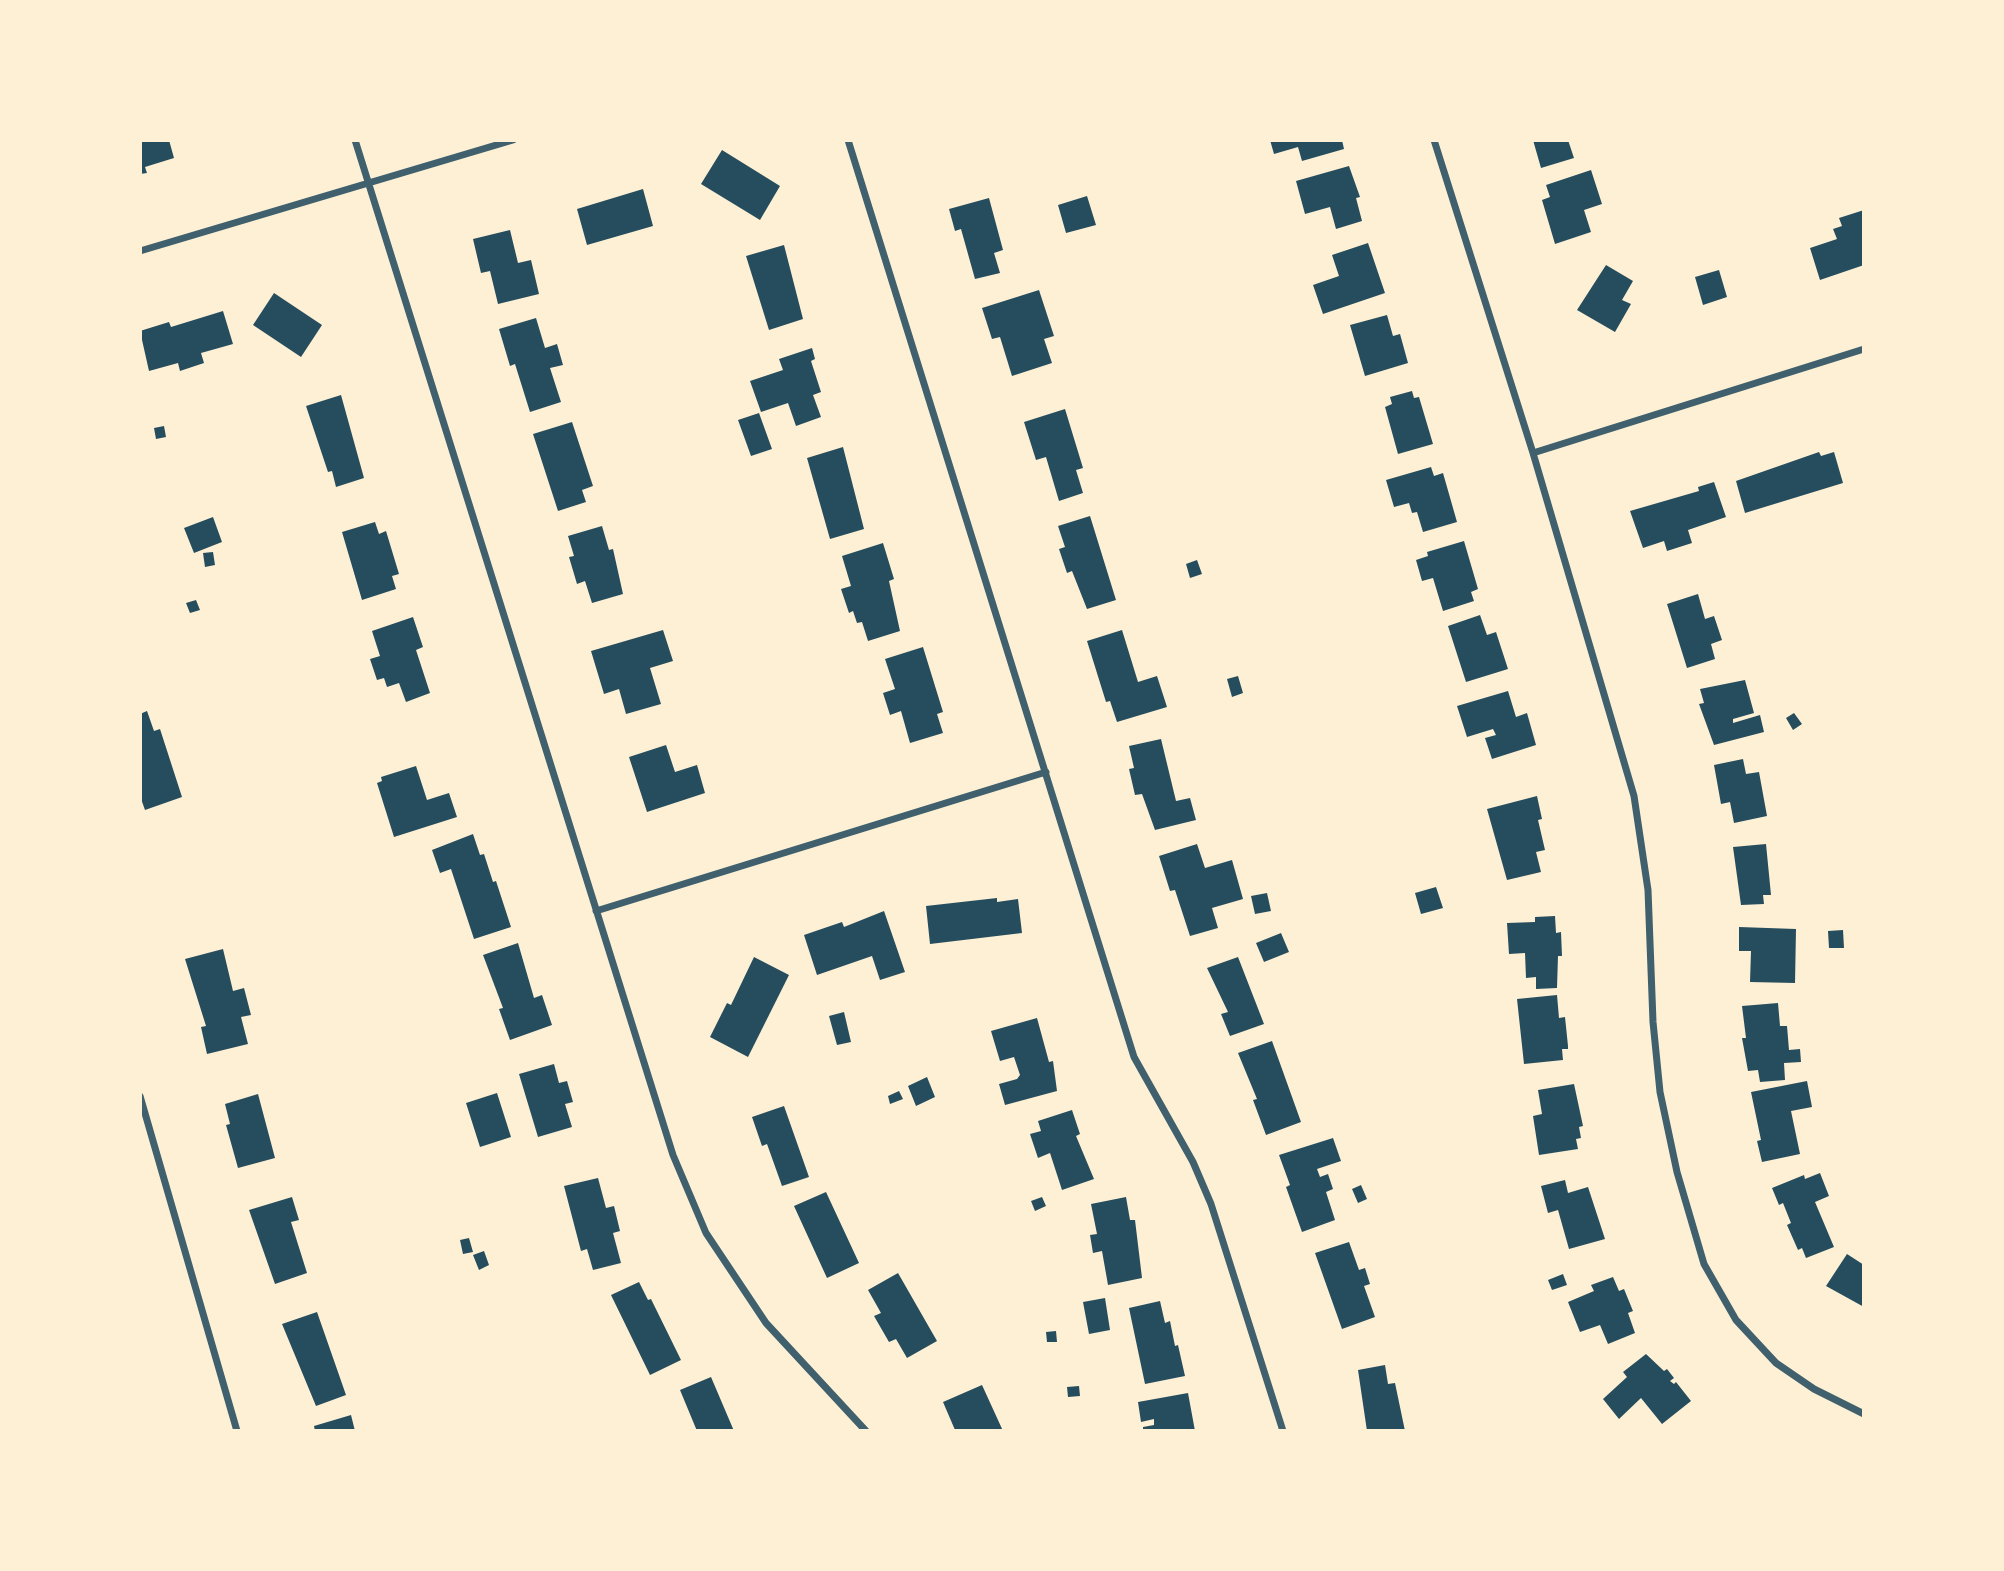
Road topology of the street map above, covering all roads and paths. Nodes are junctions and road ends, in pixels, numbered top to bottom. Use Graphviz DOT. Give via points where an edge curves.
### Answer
graph roads {
  1 [pos="355,140"];
  2 [pos="513,140"];
  3 [pos="848,140"];
  4 [pos="1434,140"];
  5 [pos="369,184"];
  6 [pos="140,251"];
  7 [pos="1864,349"];
  8 [pos="1532,453"];
  9 [pos="1045,772"];
  10 [pos="596,911"];
  11 [pos="140,1096"];
  12 [pos="1864,1414"];
  13 [pos="236,1431"];
  14 [pos="866,1431"];
  15 [pos="1283,1431"];
  1 -- 5 [label="street"];
  2 -- 5 [label="street"];
  3 -- 9 [label="street"];
  4 -- 8 [label="street"];
  5 -- 6 [label="street"];
  5 -- 10 [label="street"];
  7 -- 8 [label="street"];
  8 -- 12 [label="street" via="1634,796 1648,890 1660,1092 1676,1172 1704,1264 1735,1320 1776,1363"];
  9 -- 10 [label="street"];
  9 -- 15 [label="street" via="1134,1056 1194,1163 1211,1204"];
  10 -- 14 [label="street" via="673,1155 706,1233 766,1323"];
  11 -- 13 [label="street"];
}
